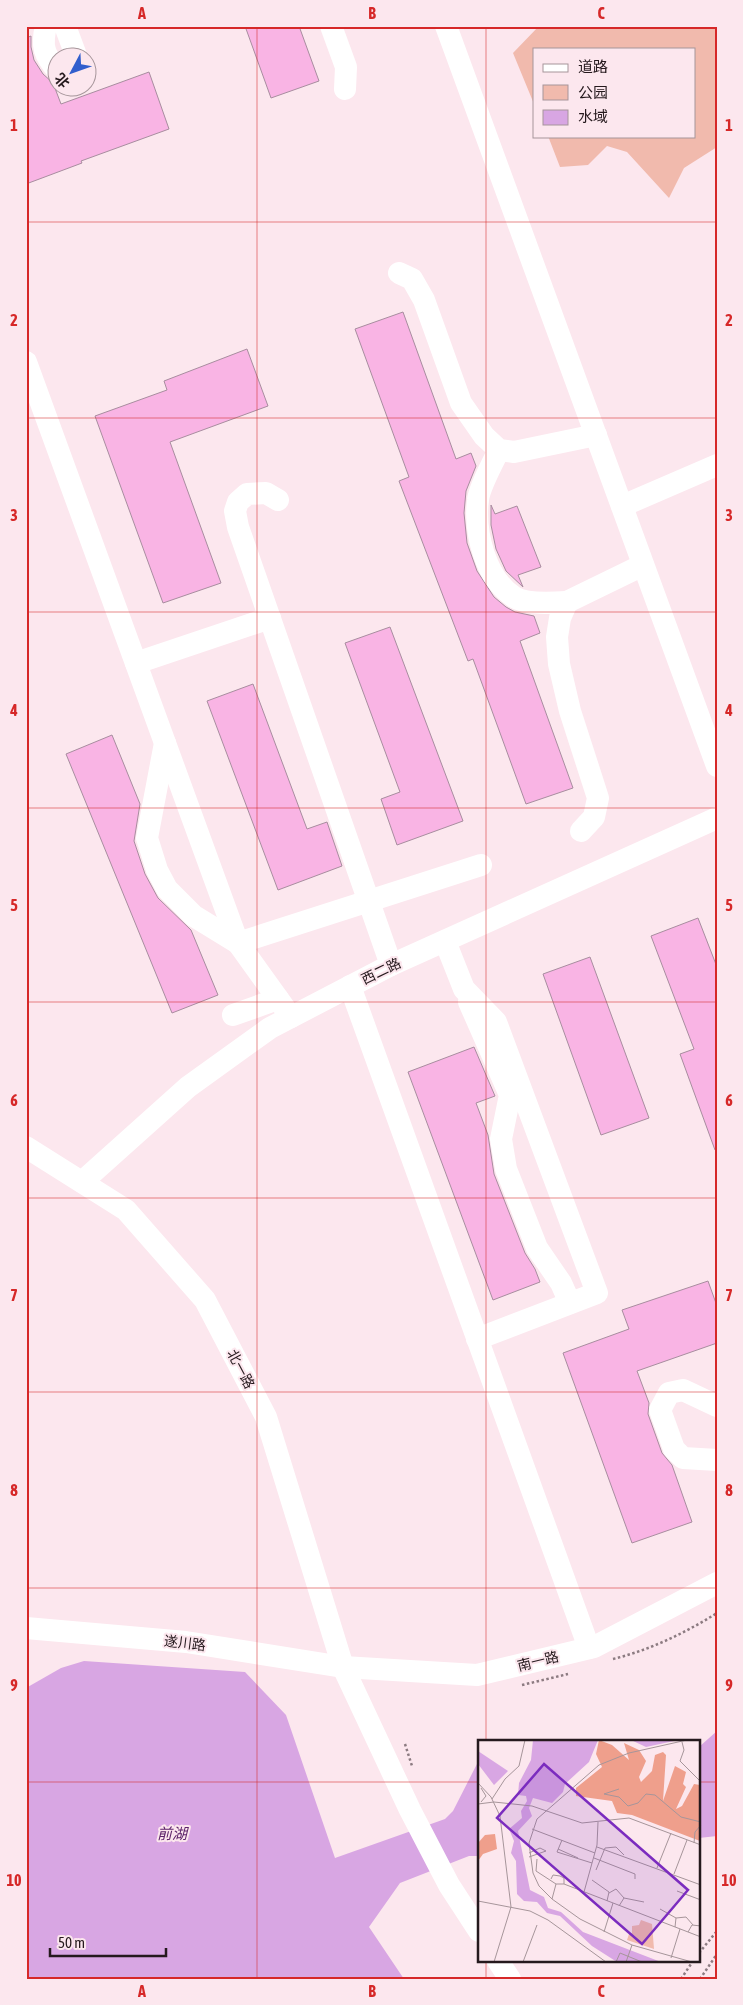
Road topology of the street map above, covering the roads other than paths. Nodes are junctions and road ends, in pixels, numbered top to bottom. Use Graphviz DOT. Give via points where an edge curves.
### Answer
graph roads {
  1 [pos="46,26"];
  2 [pos="65,26"];
  3 [pos="331,26"];
  4 [pos="446,26"];
  5 [pos="73,48"];
  6 [pos="48,60"];
  7 [pos="345,89"];
  8 [pos="399,273"];
  9 [pos="26,362"];
  10 [pos="33,398"];
  11 [pos="596,435"];
  12 [pos="499,450"];
  13 [pos="717,465"];
  14 [pos="278,500"];
  15 [pos="622,506"];
  16 [pos="643,565"];
  17 [pos="567,602"];
  18 [pos="270,618"];
  19 [pos="136,663"];
  20 [pos="165,743"];
  21 [pos="717,766"];
  22 [pos="717,818"];
  23 [pos="581,831"];
  24 [pos="480,865"];
  25 [pos="368,901"];
  26 [pos="445,941"];
  27 [pos="238,943"];
  28 [pos="390,965"];
  29 [pos="350,986"];
  30 [pos="464,989"];
  31 [pos="285,1008"];
  32 [pos="233,1015"];
  33 [pos="26,1148"];
  34 [pos="82,1182"];
  35 [pos="570,1303"];
  36 [pos="477,1339"];
  37 [pos="717,1406"];
  38 [pos="717,1460"];
  39 [pos="717,1583"];
  40 [pos="26,1628"];
  41 [pos="589,1648"];
  42 [pos="343,1667"];
  43 [pos="478,1929"];
  44 [pos="499,1962"];
  45 [pos="510,1979"];
  1 -- 6 [label="street" via="43,42"];
  2 -- 5 [label="street"];
  3 -- 7 [label="street" via="346,67"];
  4 -- 11 [label="street"];
  8 -- 12 [label="street" via="412,279 424,300 461,402 484,436"];
  9 -- 10 [label="street"];
  10 -- 19 [label="street" via="113,630"];
  11 -- 12 [label="street" via="514,452"];
  11 -- 15 [label="street"];
  12 -- 17 [label="street" via="478,499 479,542 494,578 515,598 544,604"];
  13 -- 15 [label="street"];
  14 -- 18 [label="street" via="266,493 247,494 238,502 235,511"];
  15 -- 16 [label="street"];
  16 -- 17 [label="street"];
  16 -- 21 [label="street"];
  17 -- 23 [label="street" via="560,618 559,664 570,711 598,798 594,817"];
  18 -- 19 [label="street"];
  18 -- 25 [label="street"];
  19 -- 20 [label="street"];
  20 -- 27 [label="street"];
  20 -- 27 [label="street" via="147,838 157,870 167,889 194,916"];
  22 -- 26 [label="street, 西二路"];
  24 -- 25 [label="street"];
  25 -- 27 [label="street"];
  25 -- 28 [label="street"];
  26 -- 28 [label="street, 西二路"];
  26 -- 30 [label="street"];
  27 -- 31 [label="street"];
  28 -- 29 [label="street, 西二路"];
  29 -- 31 [label="street, 西二路"];
  29 -- 36 [label="street"];
  30 -- 35 [label="street" via="510,1095 501,1139 506,1169 537,1248 561,1283"];
  30 -- 35 [label="street" via="496,1022 597,1293"];
  31 -- 32 [label="street"];
  31 -- 34 [label="street, 西二路" via="270,1028 188,1087"];
  33 -- 34 [label="street, 北一路"];
  34 -- 42 [label="street, 北一路" via="126,1210 205,1300 266,1417"];
  35 -- 36 [label="street"];
  36 -- 41 [label="street"];
  37 -- 38 [label="street" via="683,1390 669,1393 660,1410 674,1448 683,1458"];
  39 -- 41 [label="street, 南一路"];
  40 -- 42 [label="street, 遂川路" via="186,1642"];
  41 -- 42 [label="street, 南一路" via="477,1675"];
  42 -- 43 [label="street, 北一路" via="410,1810"];
  44 -- 45 [label="street"];
}
